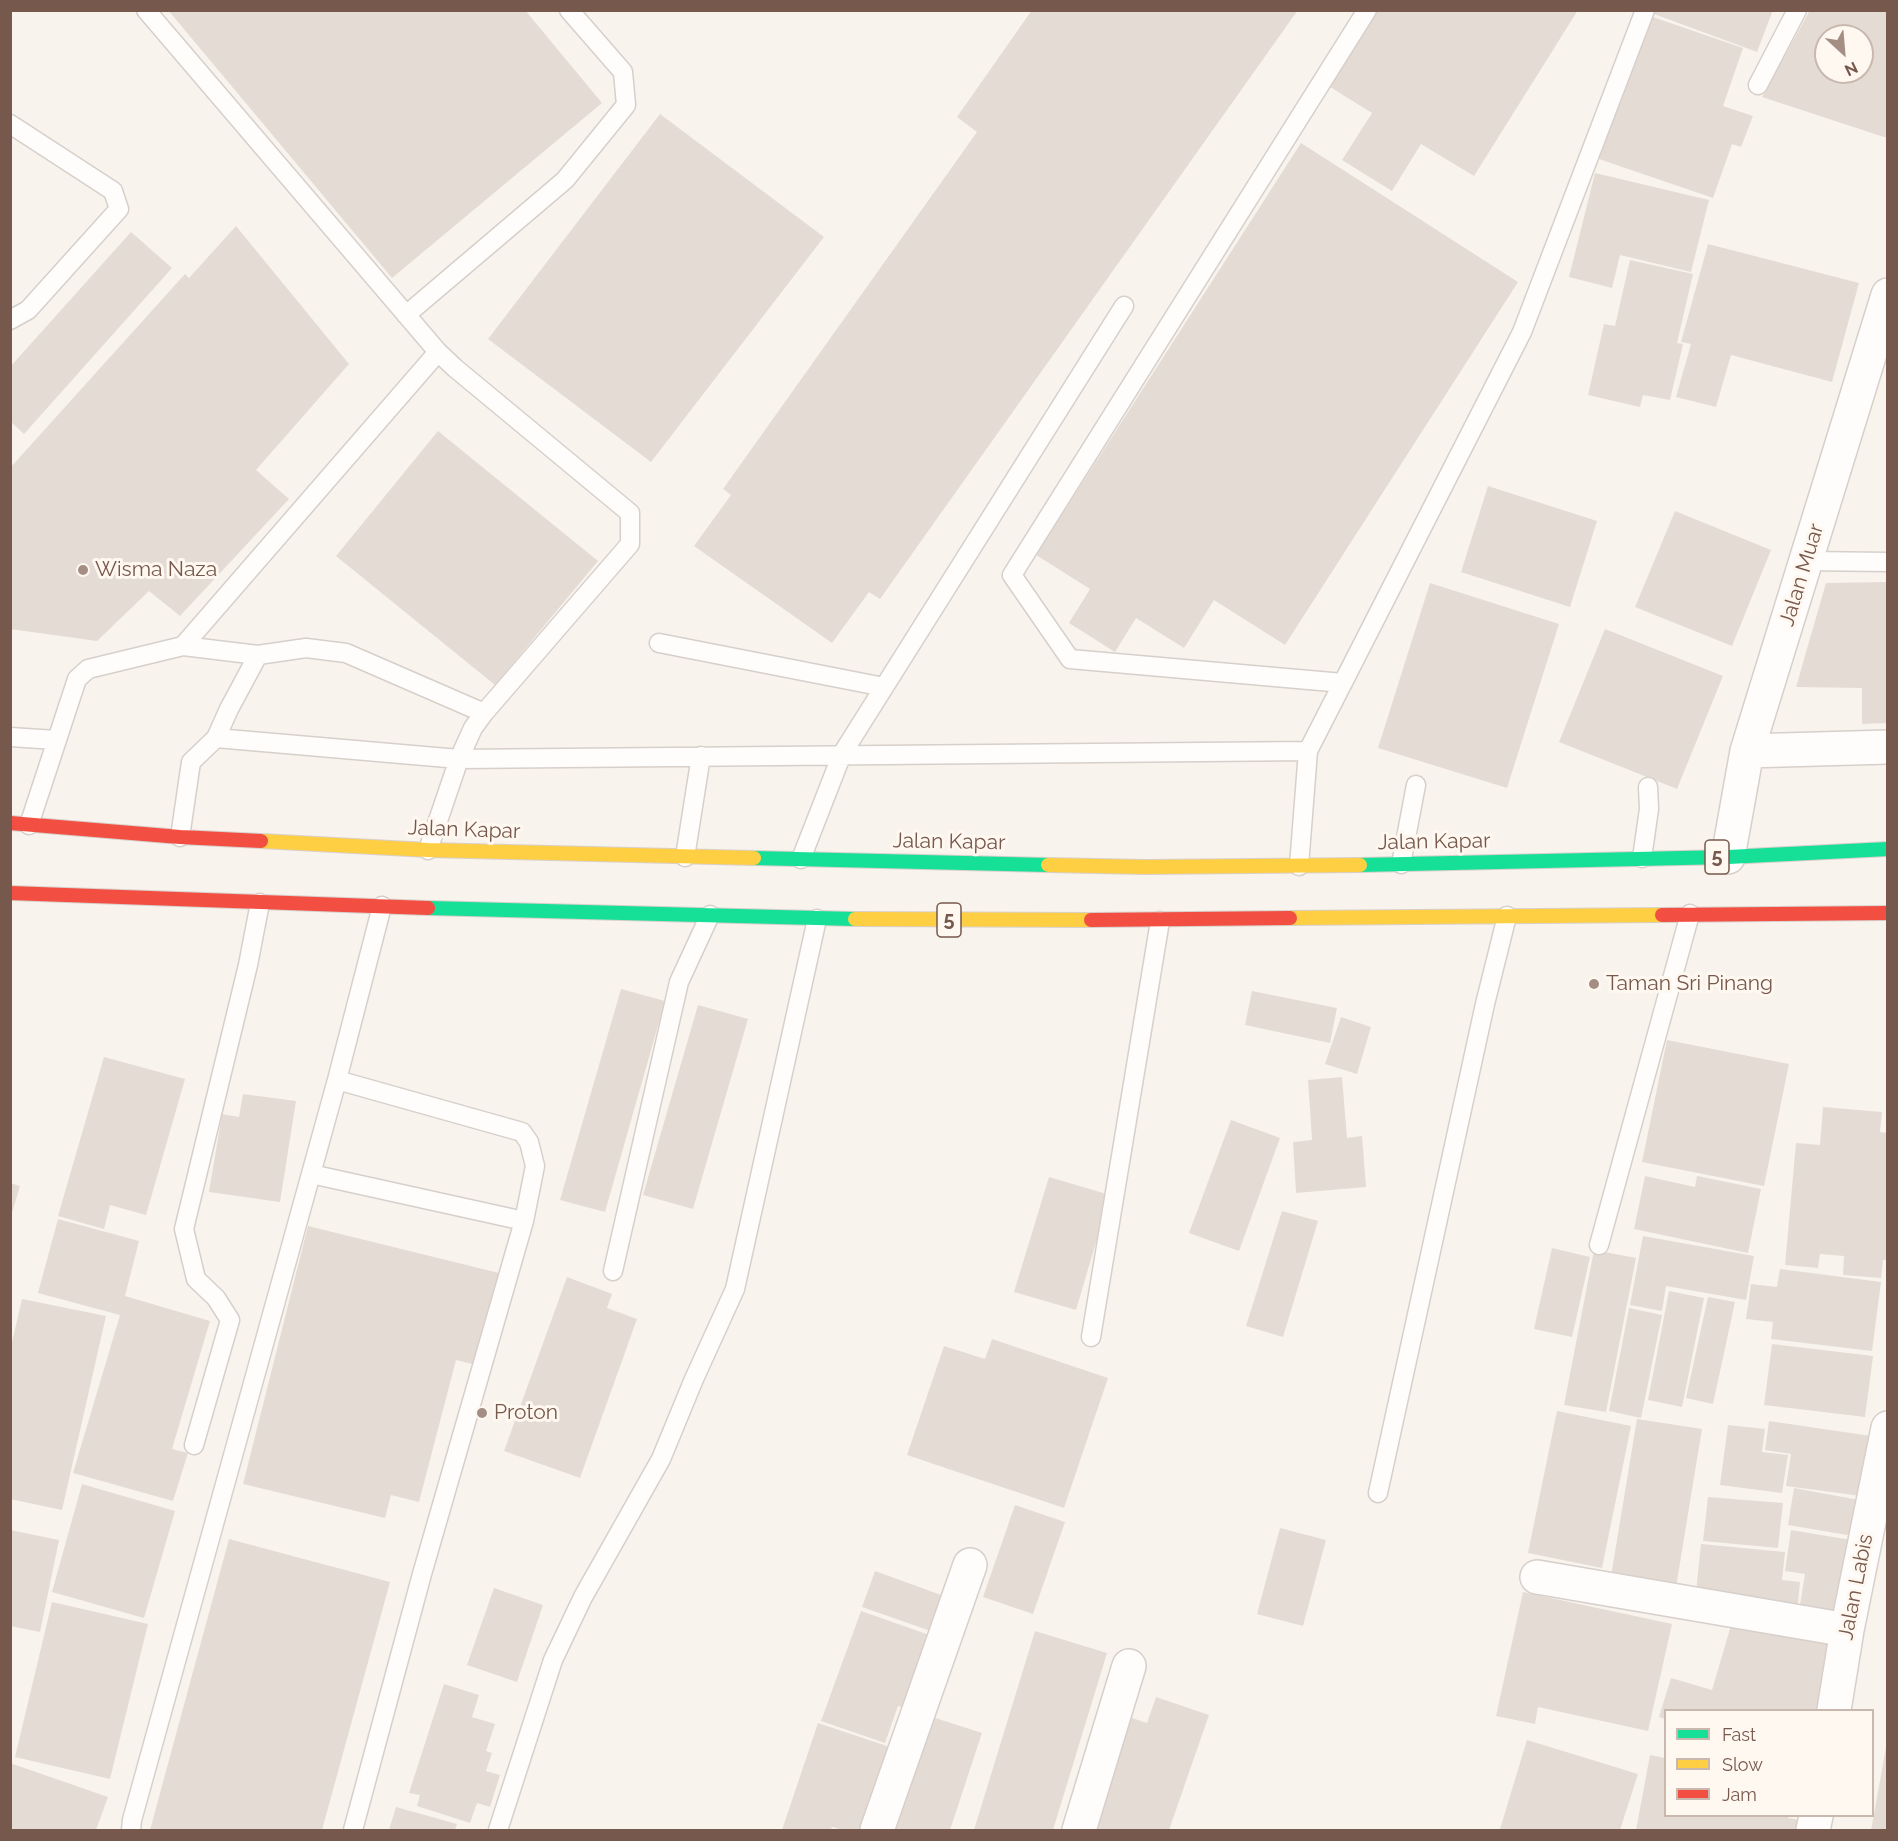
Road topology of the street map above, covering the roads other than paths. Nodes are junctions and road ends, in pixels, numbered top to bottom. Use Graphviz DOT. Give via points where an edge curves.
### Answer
graph roads {
  1 [pos="146,10"];
  2 [pos="569,10"];
  3 [pos="1367,10"];
  4 [pos="1645,10"];
  5 [pos="1797,10"];
  6 [pos="1758,85"];
  7 [pos="10,124"];
  8 [pos="1887,295"];
  9 [pos="1124,306"];
  10 [pos="406,315"];
  11 [pos="10,320"];
  12 [pos="438,352"];
  13 [pos="1877,361"];
  14 [pos="1806,561"];
  15 [pos="1887,562"];
  16 [pos="659,643"];
  17 [pos="183,646"];
  18 [pos="258,655"];
  19 [pos="1343,683"];
  20 [pos="884,687"];
  21 [pos="484,713"];
  22 [pos="10,737"];
  23 [pos="216,738"];
  24 [pos="56,740"];
  25 [pos="1887,747"];
  26 [pos="1308,751"];
  27 [pos="1747,751"];
  28 [pos="842,754"];
  29 [pos="701,756"];
  30 [pos="459,759"];
  31 [pos="1416,786"];
  32 [pos="1648,787"];
  33 [pos="10,823"];
  34 [pos="29,825"];
  35 [pos="180,837"];
  36 [pos="1887,849"];
  37 [pos="428,850"];
  38 [pos="685,857"];
  39 [pos="1728,857"];
  40 [pos="1641,858"];
  41 [pos="801,859"];
  42 [pos="1401,864"];
  43 [pos="1299,866"];
  44 [pos="10,893"];
  45 [pos="260,903"];
  46 [pos="382,906"];
  47 [pos="1887,913"];
  48 [pos="1690,914"];
  49 [pos="710,915"];
  50 [pos="1507,916"];
  51 [pos="817,919"];
  52 [pos="1160,921"];
  53 [pos="337,1080"];
  54 [pos="311,1174"];
  55 [pos="524,1221"];
  56 [pos="1599,1245"];
  57 [pos="613,1271"];
  58 [pos="1091,1337"];
  59 [pos="1886,1444"];
  60 [pos="195,1445"];
  61 [pos="1378,1493"];
  62 [pos="970,1564"];
  63 [pos="1537,1577"];
  64 [pos="1847,1630"];
  65 [pos="1129,1666"];
  66 [pos="1833,1709"];
  67 [pos="131,1830"];
  68 [pos="353,1830"];
  69 [pos="498,1830"];
  70 [pos="877,1830"];
  71 [pos="1079,1830"];
  1 -- 10 [label="lane"];
  2 -- 10 [label="lane" via="623,72 626,105 565,180"];
  3 -- 19 [label="lane" via="1012,575 1070,659"];
  4 -- 19 [label="lane" via="1522,332"];
  5 -- 6 [label="lane"];
  7 -- 11 [label="lane" via="113,191 119,209 28,310"];
  8 -- 13 [label="street, Jalan Muar"];
  9 -- 20 [label="lane"];
  10 -- 12 [label="lane"];
  12 -- 17 [label="lane"];
  12 -- 21 [label="lane" via="630,513 630,544"];
  13 -- 14 [label="street, Jalan Muar"];
  14 -- 15 [label="lane"];
  14 -- 27 [label="street, Jalan Muar"];
  16 -- 20 [label="lane"];
  17 -- 18 [label="lane"];
  17 -- 24 [label="lane" via="88,669 77,679"];
  18 -- 21 [label="lane" via="306,648 346,653"];
  18 -- 23 [label="lane"];
  19 -- 26 [label="lane"];
  20 -- 28 [label="lane"];
  21 -- 30 [label="lane"];
  22 -- 24 [label="lane"];
  23 -- 30 [label="lane"];
  23 -- 35 [label="lane" via="191,762"];
  24 -- 34 [label="lane"];
  25 -- 27 [label="street"];
  26 -- 28 [label="lane"];
  26 -- 43 [label="lane"];
  27 -- 39 [label="street, Jalan Muar"];
  28 -- 29 [label="lane"];
  28 -- 41 [label="lane"];
  29 -- 30 [label="lane"];
  29 -- 38 [label="lane"];
  30 -- 37 [label="lane"];
  31 -- 42 [label="lane"];
  32 -- 40 [label="lane" via="1649,808"];
  33 -- 34 [label="highway, Jalan Kapar / 5"];
  34 -- 35 [label="highway, Jalan Kapar / 5"];
  35 -- 37 [label="highway, Jalan Kapar / 5"];
  36 -- 39 [label="highway, Jalan Kapar / 5"];
  37 -- 38 [label="highway, Jalan Kapar / 5"];
  38 -- 41 [label="highway, Jalan Kapar / 5"];
  39 -- 40 [label="highway, Jalan Kapar / 5"];
  40 -- 42 [label="highway, Jalan Kapar / 5"];
  41 -- 43 [label="highway, Jalan Kapar / 5" via="1145,867"];
  42 -- 43 [label="highway, Jalan Kapar / 5"];
  44 -- 45 [label="highway, 5"];
  45 -- 46 [label="highway, 5"];
  45 -- 60 [label="lane" via="184,1229 196,1279 216,1298 230,1320"];
  46 -- 49 [label="highway, 5"];
  46 -- 53 [label="lane"];
  47 -- 48 [label="highway, 5"];
  48 -- 50 [label="highway, 5"];
  48 -- 56 [label="lane"];
  49 -- 51 [label="highway, 5"];
  49 -- 57 [label="lane" via="679,982"];
  50 -- 52 [label="highway, 5"];
  50 -- 61 [label="lane"];
  51 -- 52 [label="highway, 5"];
  51 -- 69 [label="lane" via="735,1289 661,1459 582,1598 553,1660"];
  52 -- 58 [label="lane"];
  53 -- 54 [label="lane"];
  53 -- 55 [label="lane" via="522,1132 535,1166"];
  54 -- 55 [label="lane"];
  54 -- 67 [label="lane"];
  55 -- 68 [label="lane"];
  59 -- 64 [label="street, Jalan Labis"];
  62 -- 70 [label="street"];
  63 -- 64 [label="street"];
  64 -- 66 [label="street, Jalan Labis"];
  65 -- 71 [label="street"];
}
